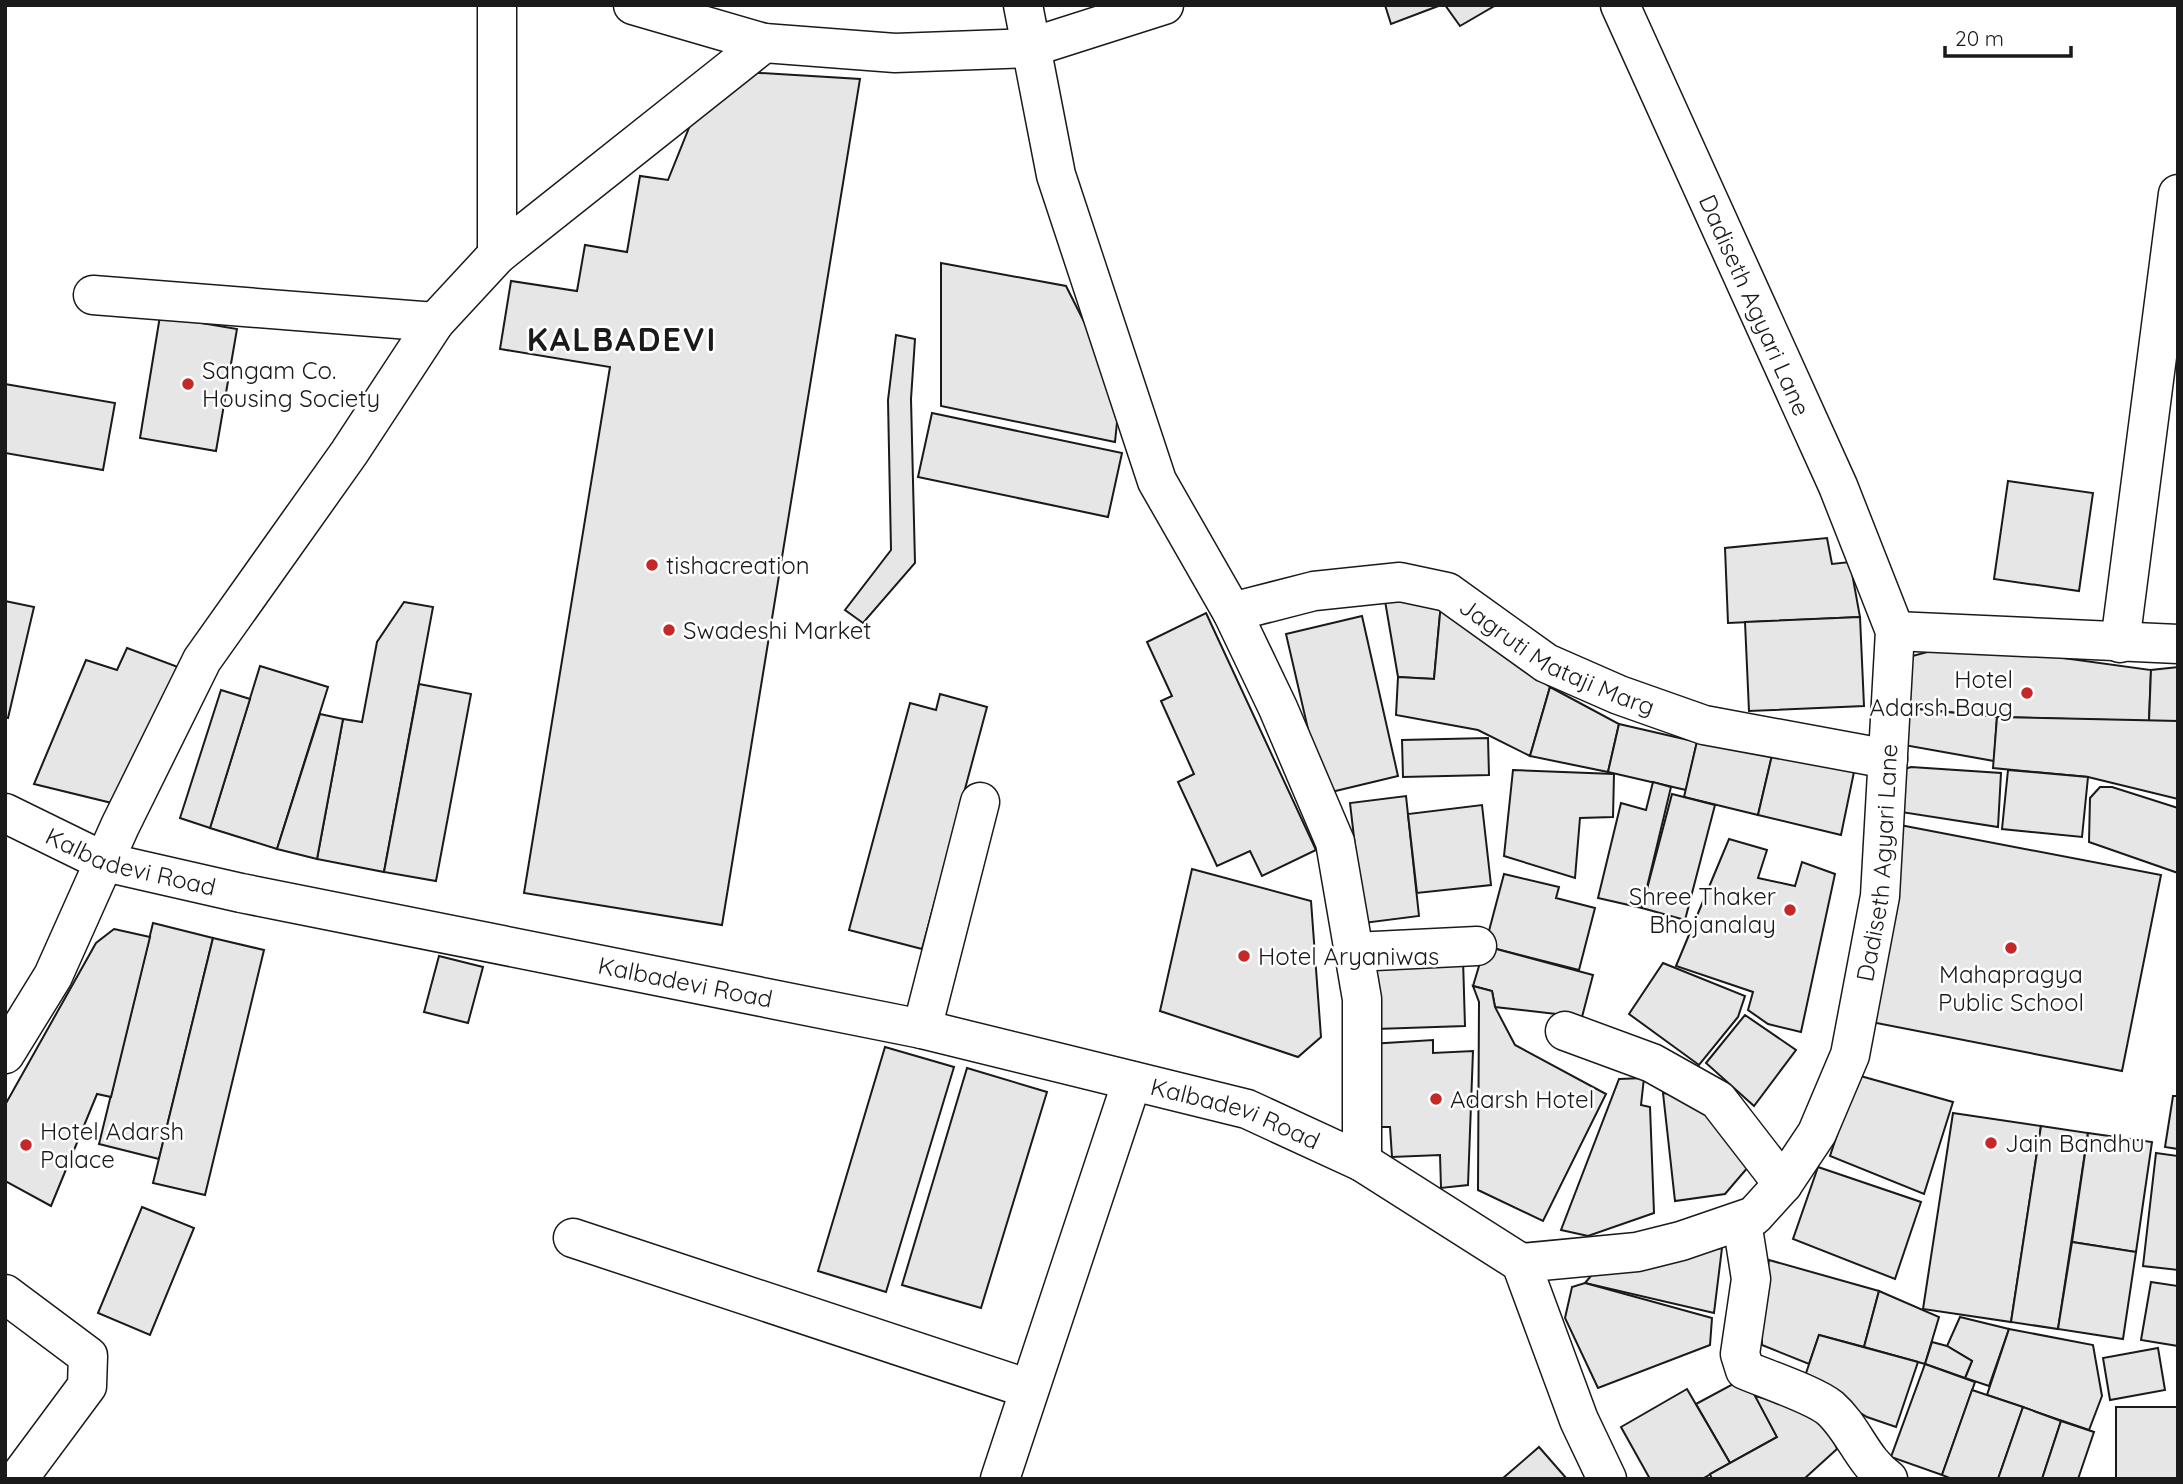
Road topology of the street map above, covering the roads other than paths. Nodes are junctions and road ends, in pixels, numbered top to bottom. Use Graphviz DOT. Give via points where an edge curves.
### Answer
graph roads {
  1 [pos="497,5"];
  2 [pos="1023,5"];
  3 [pos="1164,5"];
  4 [pos="1620,5"];
  5 [pos="648,7"];
  6 [pos="764,43"];
  7 [pos="1029,48"];
  8 [pos="2178,194"];
  9 [pos="497,255"];
  10 [pos="93,295"];
  11 [pos="435,321"];
  12 [pos="1232,612"];
  13 [pos="1895,631"];
  14 [pos="2120,643"];
  15 [pos="2178,644"];
  16 [pos="1888,759"];
  17 [pos="980,802"];
  18 [pos="5,813"];
  19 [pos="104,862"];
  20 [pos="1477,946"];
  21 [pos="1354,953"];
  22 [pos="922,1030"];
  23 [pos="1565,1031"];
  24 [pos="5,1054"];
  25 [pos="1132,1081"];
  26 [pos="1362,1162"];
  27 [pos="1783,1184"];
  28 [pos="1742,1222"];
  29 [pos="573,1238"];
  30 [pos="1521,1263"];
  31 [pos="5,1294"];
  32 [pos="1029,1389"];
  33 [pos="18,1479"];
  34 [pos="1000,1479"];
  35 [pos="1607,1479"];
  36 [pos="1888,1479"];
  1 -- 9 [label="street"];
  2 -- 7 [label="street"];
  3 -- 7 [label="street"];
  4 -- 13 [label="street, Dadiseth Agyari Lane" via="1838,486"];
  5 -- 6 [label="street"];
  6 -- 7 [label="street" via="895,53"];
  6 -- 9 [label="street"];
  7 -- 12 [label="street" via="1056,175 1157,481"];
  8 -- 14 [label="street"];
  9 -- 11 [label="street"];
  10 -- 11 [label="street"];
  11 -- 19 [label="street" via="349,453 202,660"];
  12 -- 16 [label="street, Jagruti Mataji Marg" via="1314,591 1400,582 1447,592 1546,663 1619,695 1704,725"];
  12 -- 21 [label="street" via="1335,842"];
  13 -- 14 [label="street"];
  13 -- 16 [label="street, Dadiseth Agyari Lane"];
  14 -- 15 [label="street"];
  16 -- 27 [label="street, Dadiseth Agyari Lane" via="1880,896 1850,1055 1817,1133"];
  17 -- 22 [label="street"];
  18 -- 19 [label="street, Kalbadevi Road"];
  19 -- 22 [label="street, Kalbadevi Road" via="242,894"];
  19 -- 24 [label="street" via="53,976"];
  20 -- 21 [label="street"];
  21 -- 26 [label="street" via="1363,999"];
  22 -- 25 [label="street, Kalbadevi Road"];
  23 -- 27 [label="street" via="1652,1063 1718,1100"];
  25 -- 26 [label="street, Kalbadevi Road" via="1247,1109"];
  25 -- 32 [label="street"];
  26 -- 30 [label="street, Kalbadevi Road"];
  27 -- 28 [label="street, Dadiseth Agyari Lane" via="1754,1216"];
  28 -- 30 [label="street, Dadiseth Agyari Lane" via="1637,1252"];
  28 -- 36 [label="street" via="1751,1279 1740,1353 1745,1370 1829,1407 1872,1468"];
  29 -- 32 [label="street"];
  30 -- 35 [label="street" via="1579,1420"];
  31 -- 33 [label="street" via="88,1356 87,1386"];
  32 -- 34 [label="street"];
}
